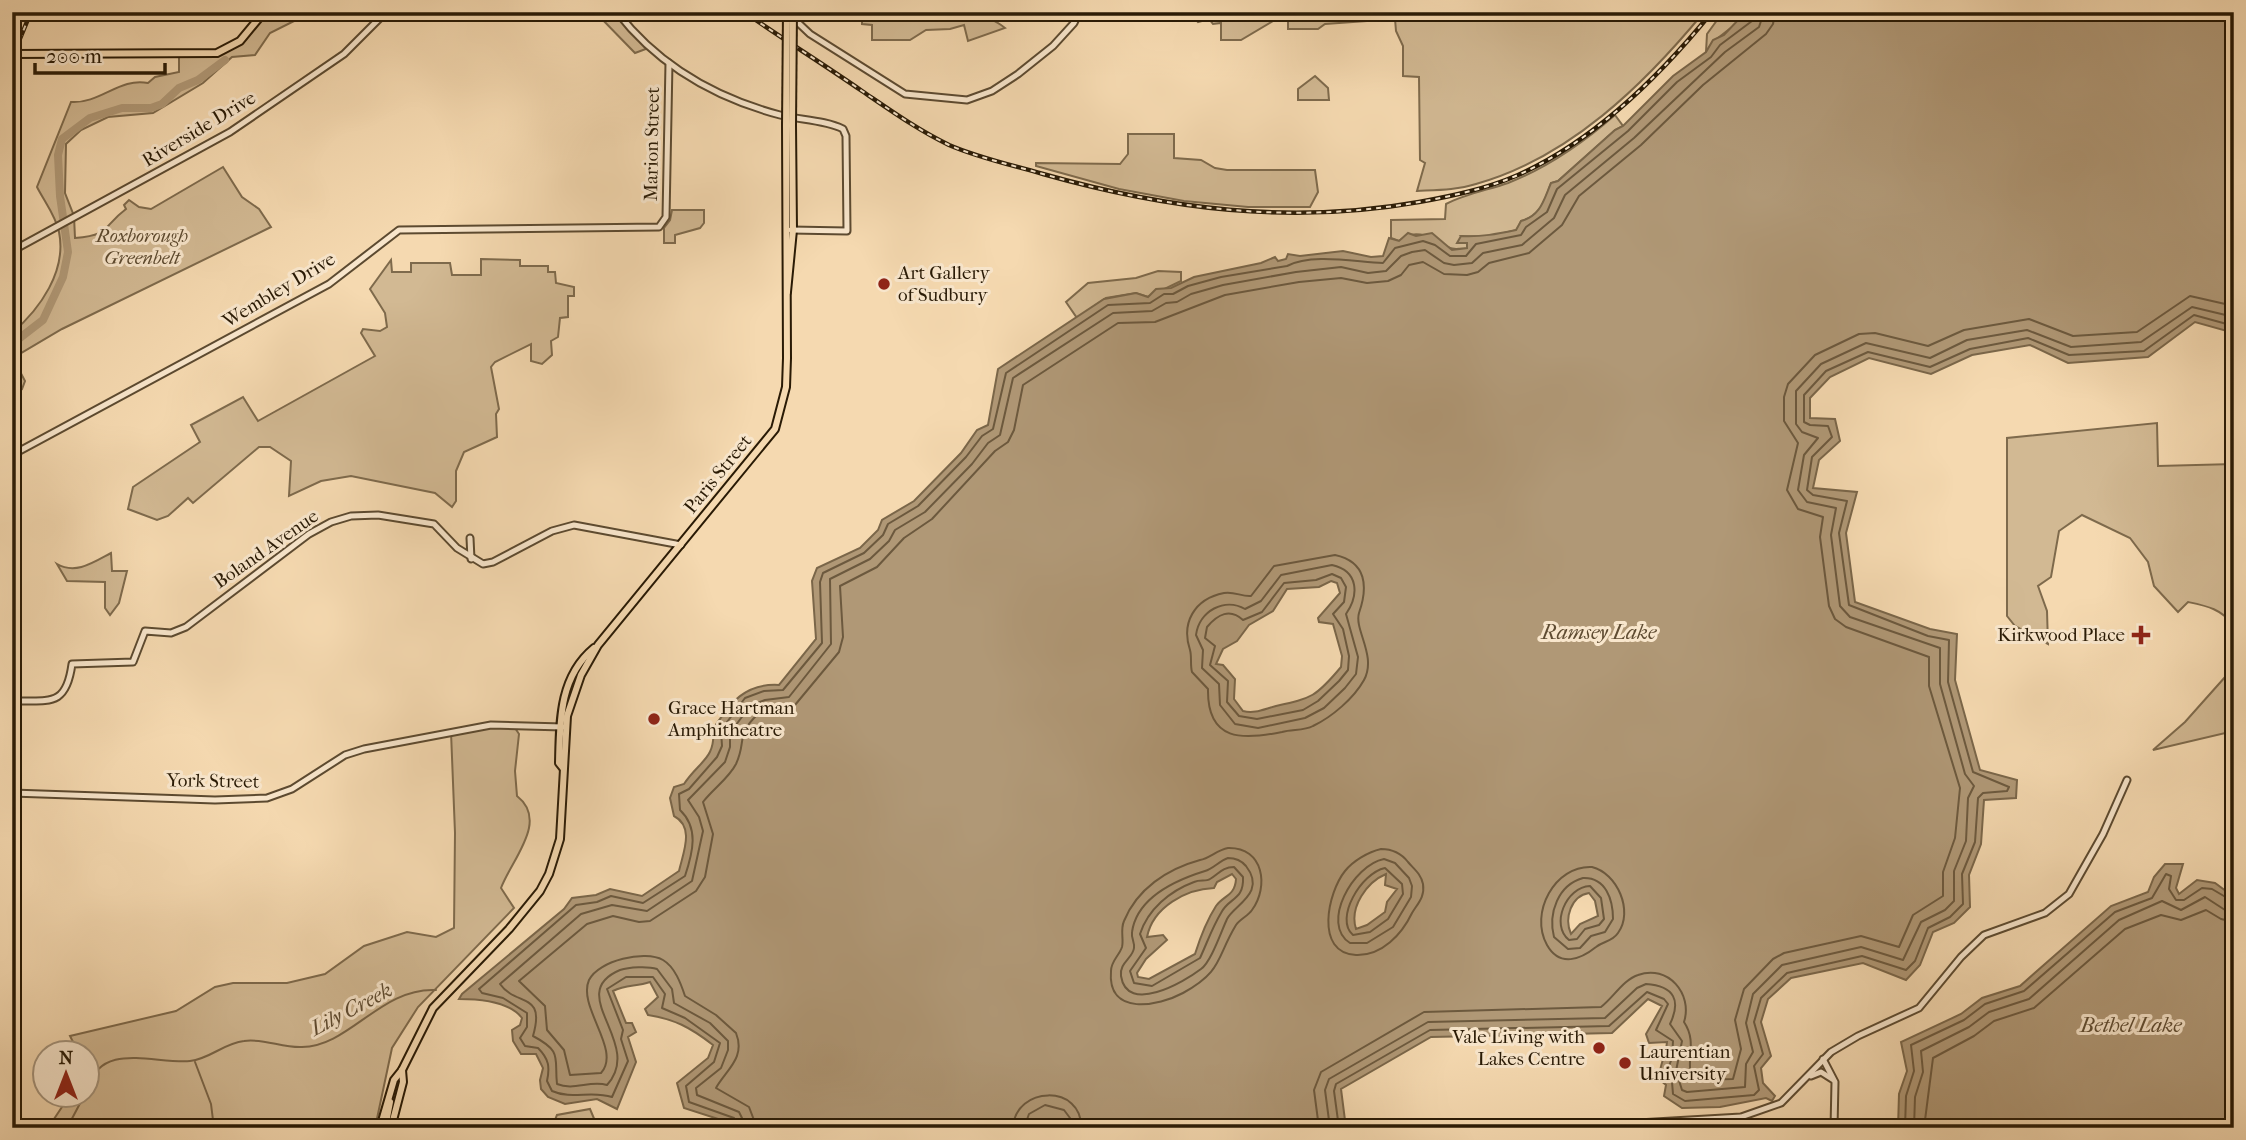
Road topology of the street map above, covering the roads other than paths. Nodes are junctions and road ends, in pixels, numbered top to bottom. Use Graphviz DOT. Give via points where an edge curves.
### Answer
graph roads {
  1 [pos="264,12"];
  2 [pos="386,12"];
  3 [pos="617,12"];
  4 [pos="789,12"];
  5 [pos="1079,12"];
  6 [pos="12,54"];
  7 [pos="669,63"];
  8 [pos="789,125"];
  9 [pos="662,225"];
  10 [pos="785,230"];
  11 [pos="793,230"];
  12 [pos="12,251"];
  13 [pos="787,294"];
  14 [pos="12,456"];
  15 [pos="470,538"];
  16 [pos="681,545"];
  17 [pos="471,559"];
  18 [pos="12,701"];
  19 [pos="563,727"];
  20 [pos="2127,780"];
  21 [pos="12,793"];
  22 [pos="1823,1059"];
  23 [pos="402,1070"];
  24 [pos="1805,1079"];
  25 [pos="1834,1080"];
  26 [pos="382,1128"];
  27 [pos="391,1128"];
  28 [pos="1552,1128"];
  29 [pos="1833,1128"];
  1 -- 6 [label="main road" via="240,41 209,54"];
  2 -- 12 [label="street, Riverside Drive" via="344,54 230,132"];
  3 -- 7 [label="street"];
  4 -- 5 [label="street" via="810,34 905,94 967,100 1018,74 1053,46"];
  4 -- 8 [label="main road, Paris Street, bridge"];
  7 -- 9 [label="street, Marion Street" via="666,217"];
  7 -- 11 [label="street" via="734,99 844,129 847,231"];
  8 -- 10 [label="main road, Paris Street"];
  8 -- 11 [label="main road, Paris Street"];
  9 -- 14 [label="street, Wembley Drive" via="399,230 328,284"];
  10 -- 11 [label="street"];
  10 -- 13 [label="main road, Paris Street"];
  11 -- 13 [label="main road, Paris Street"];
  13 -- 16 [label="main road, Paris Street" via="786,387 775,429"];
  15 -- 17 [label="street"];
  16 -- 17 [label="street" via="574,525 552,531 493,562"];
  16 -- 19 [label="main road, Paris Street" via="572,674 563,700"];
  17 -- 18 [label="street, Boland Avenue" via="434,524 378,514 331,522 186,627 171,633 145,631 133,662 72,664 62,695 51,700"];
  19 -- 21 [label="street, York Street" via="482,726 364,749 267,798"];
  19 -- 23 [label="main road, Paris Street" via="560,839 549,874 524,912 433,1008"];
  20 -- 22 [label="street" via="2081,877 2062,900 2045,913 1984,936 1919,1008 1858,1036"];
  22 -- 24 [label="street"];
  22 -- 25 [label="street"];
  23 -- 26 [label="main road, Paris Street" via="394,1080"];
  23 -- 27 [label="main road, Paris Street"];
  24 -- 25 [label="street" via="1821,1072"];
  24 -- 28 [label="street" via="1781,1102 1752,1115"];
  25 -- 29 [label="street"];
}
